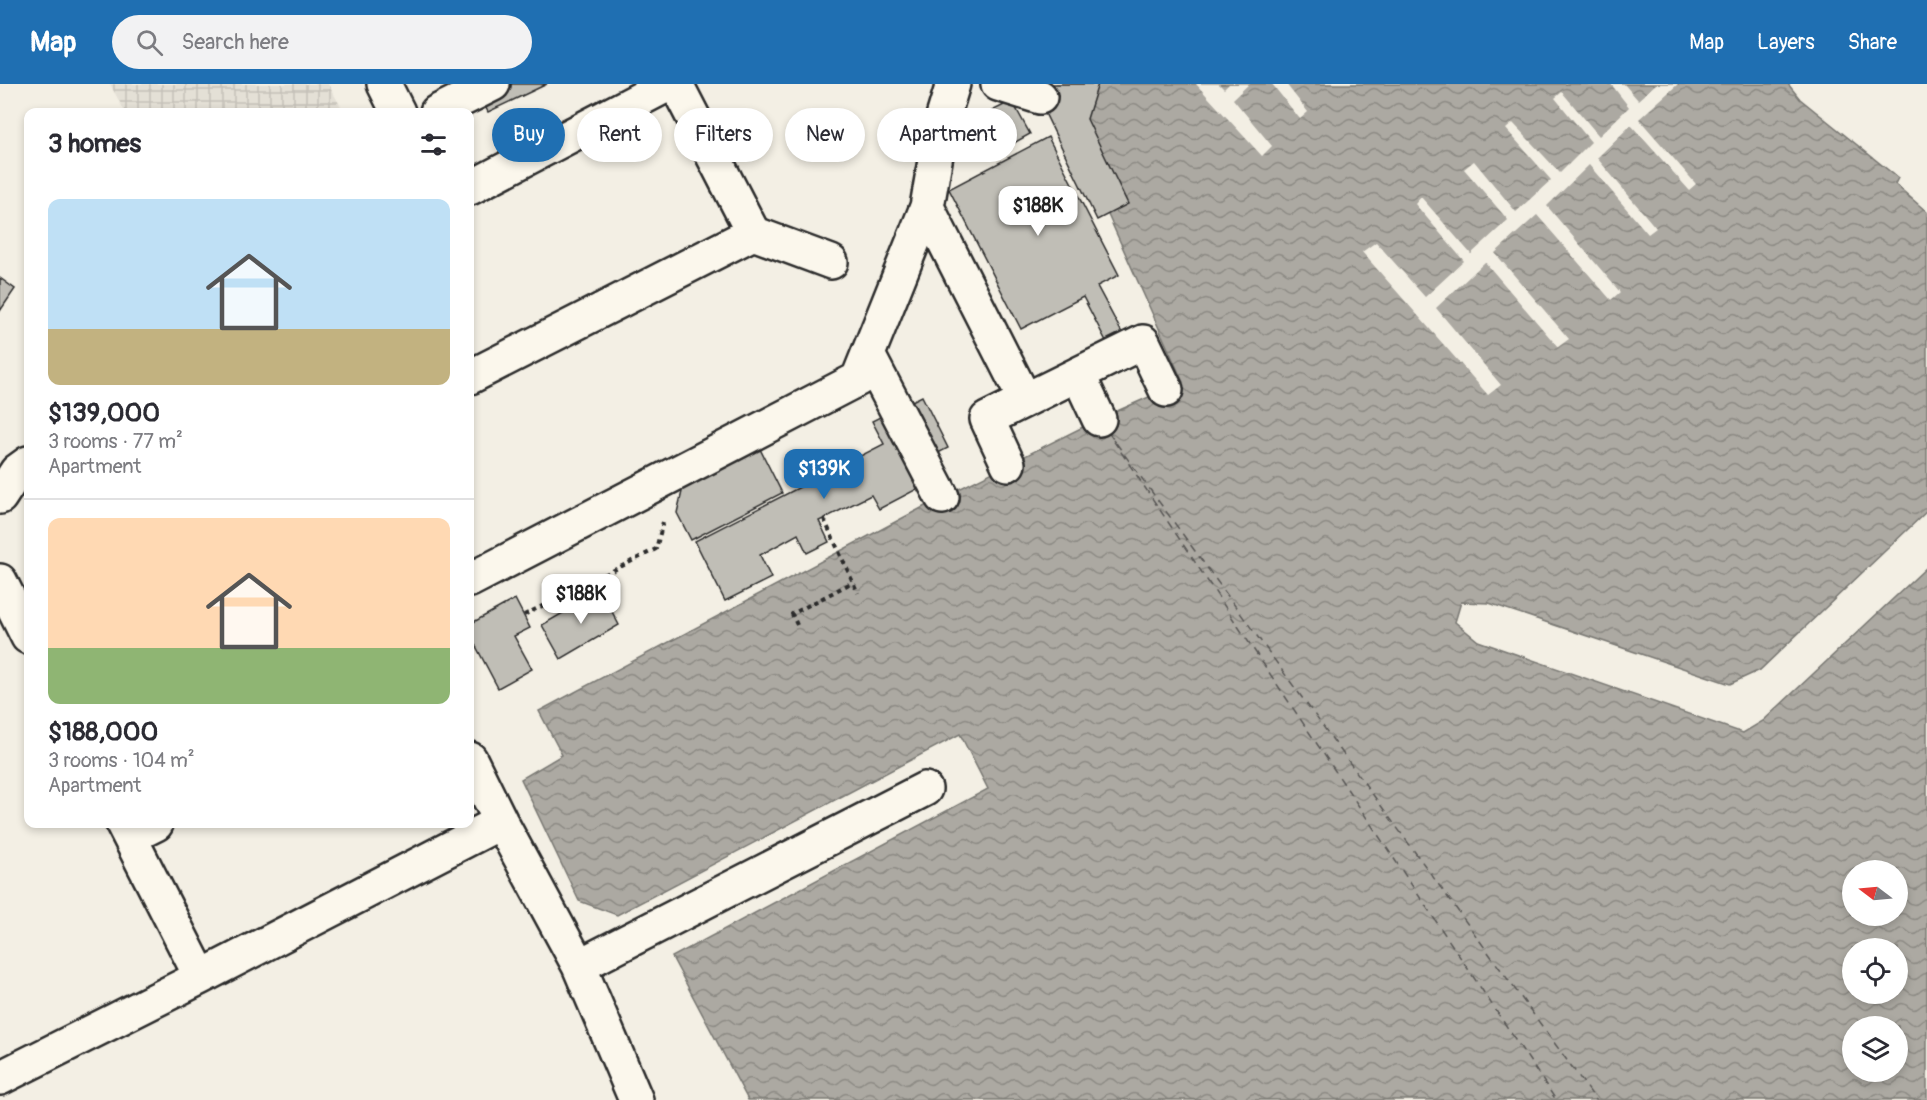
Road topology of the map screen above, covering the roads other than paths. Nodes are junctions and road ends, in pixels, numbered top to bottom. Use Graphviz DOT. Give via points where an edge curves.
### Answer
graph roads {
  1 [pos="384,84"];
  2 [pos="493,84"];
  3 [pos="669,84"];
  4 [pos="676,84"];
  5 [pos="953,84"];
  6 [pos="998,84"];
  7 [pos="1040,97"];
  8 [pos="396,108"];
  9 [pos="445,108"];
  10 [pos="474,187"];
  11 [pos="927,207"];
  12 [pos="753,233"];
  13 [pos="831,262"];
  14 [pos="868,355"];
  15 [pos="1078,374"];
  16 [pos="474,375"];
  17 [pos="1166,390"];
  18 [pos="1025,400"];
  19 [pos="1099,419"];
  20 [pos="1008,464"];
  21 [pos="24,466"];
  22 [pos="0,497"];
  23 [pos="942,497"];
  24 [pos="474,578"];
  25 [pos="0,581"];
  26 [pos="24,619"];
  27 [pos="474,767"];
  28 [pos="925,789"];
  29 [pos="501,822"];
  30 [pos="136,828"];
  31 [pos="579,966"];
  32 [pos="201,977"];
  33 [pos="0,1078"];
  34 [pos="636,1100"];
  1 -- 8 [label="lane"];
  2 -- 9 [label="lane"];
  3 -- 10 [label="lane"];
  4 -- 12 [label="lane"];
  5 -- 11 [label="lane" via="942,120"];
  6 -- 7 [label="lane"];
  11 -- 14 [label="lane"];
  11 -- 18 [label="lane"];
  12 -- 13 [label="lane"];
  12 -- 16 [label="lane"];
  14 -- 23 [label="lane"];
  14 -- 24 [label="lane" via="858,379"];
  15 -- 17 [label="lane" via="1143,342"];
  15 -- 18 [label="lane"];
  15 -- 19 [label="lane"];
  18 -- 20 [label="lane" via="987,419"];
  21 -- 22 [label="lane"];
  25 -- 26 [label="lane"];
  27 -- 29 [label="lane"];
  28 -- 31 [label="lane"];
  29 -- 31 [label="lane"];
  29 -- 32 [label="lane"];
  30 -- 32 [label="lane"];
  31 -- 34 [label="lane"];
  32 -- 33 [label="lane"];
}
